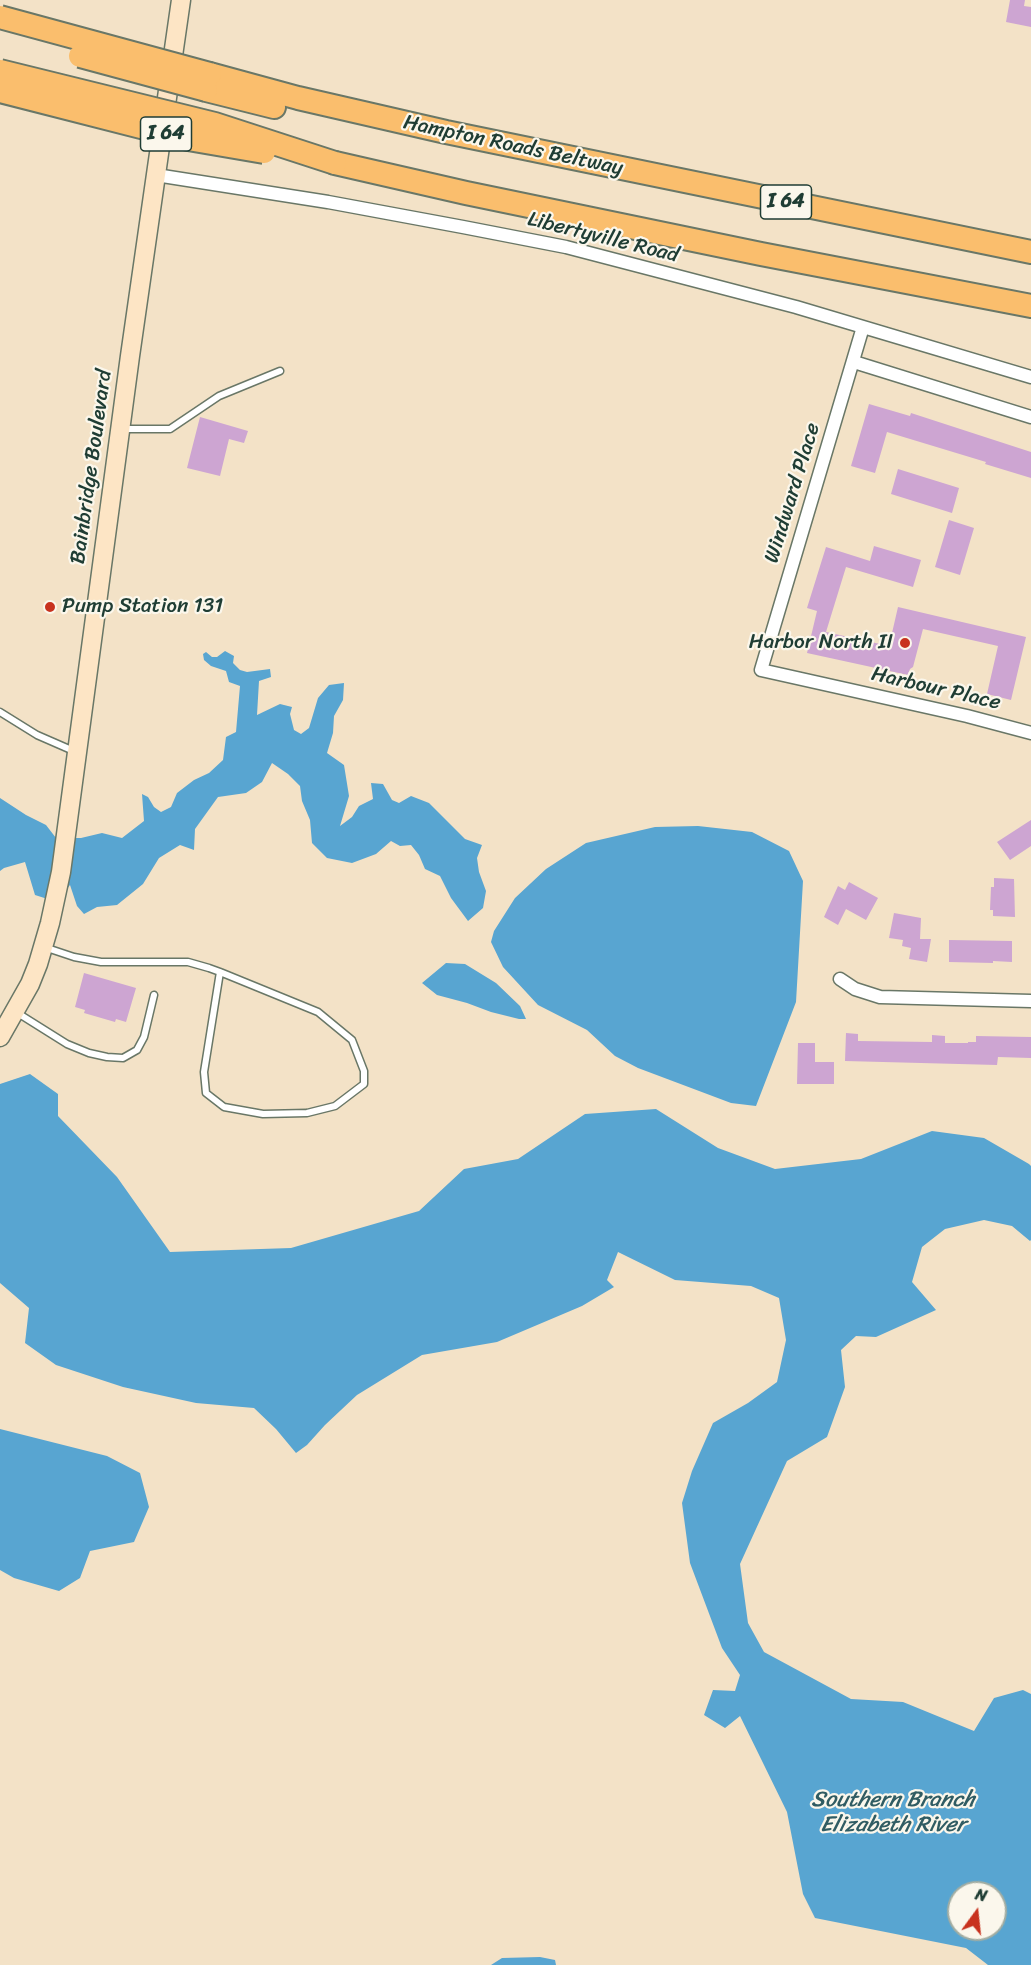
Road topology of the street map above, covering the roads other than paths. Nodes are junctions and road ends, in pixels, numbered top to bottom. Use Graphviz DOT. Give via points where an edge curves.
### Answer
graph roads {
  1 [pos="181,0"];
  2 [pos="0,17"];
  3 [pos="0,33"];
  4 [pos="0,71"];
  5 [pos="208,82"];
  6 [pos="0,91"];
  7 [pos="335,163"];
  8 [pos="156,175"];
  9 [pos="1031,252"];
  10 [pos="1031,306"];
  11 [pos="863,327"];
  12 [pos="854,362"];
  13 [pos="280,371"];
  14 [pos="1031,377"];
  15 [pos="1031,417"];
  16 [pos="120,429"];
  17 [pos="761,670"];
  18 [pos="0,712"];
  19 [pos="1031,733"];
  20 [pos="76,753"];
  21 [pos="44,946"];
  22 [pos="220,972"];
  23 [pos="840,979"];
  24 [pos="154,995"];
  25 [pos="1031,1001"];
  26 [pos="15,1012"];
  27 [pos="0,1037"];
  1 -- 8 [label="main road, Bainbridge Boulevard"];
  2 -- 5 [label="highway, Hampton Roads Beltway / I 64, bridge"];
  3 -- 5 [label="highway, bridge"];
  4 -- 7 [label="highway, bridge" via="215,124"];
  5 -- 9 [label="highway, Hampton Roads Beltway / I 64"];
  6 -- 7 [label="highway, I 64, bridge" via="188,139"];
  7 -- 10 [label="highway, I 64" via="761,254"];
  8 -- 11 [label="street, Libertyville Road" via="362,208 566,247"];
  8 -- 16 [label="main road, Bainbridge Boulevard"];
  11 -- 12 [label="street, Windward Place"];
  11 -- 14 [label="street, Libertyville Road"];
  12 -- 15 [label="street"];
  12 -- 17 [label="street, Windward Place"];
  13 -- 16 [label="lane" via="219,396 170,429"];
  16 -- 20 [label="main road, Bainbridge Boulevard"];
  17 -- 19 [label="street, Harbour Place"];
  18 -- 20 [label="lane"];
  20 -- 21 [label="main road, Bainbridge Boulevard" via="61,872"];
  21 -- 22 [label="lane" via="101,962 188,962"];
  21 -- 26 [label="main road, Bainbridge Boulevard"];
  22 -- 22 [label="lane" via="318,1012 352,1040 364,1071 364,1084 335,1106 307,1113 262,1114 224,1107 206,1093 204,1072"];
  23 -- 25 [label="street" via="880,997"];
  24 -- 26 [label="lane" via="144,1037 137,1050 123,1058 89,1053"];
  26 -- 27 [label="main road, Bainbridge Boulevard"];
}
